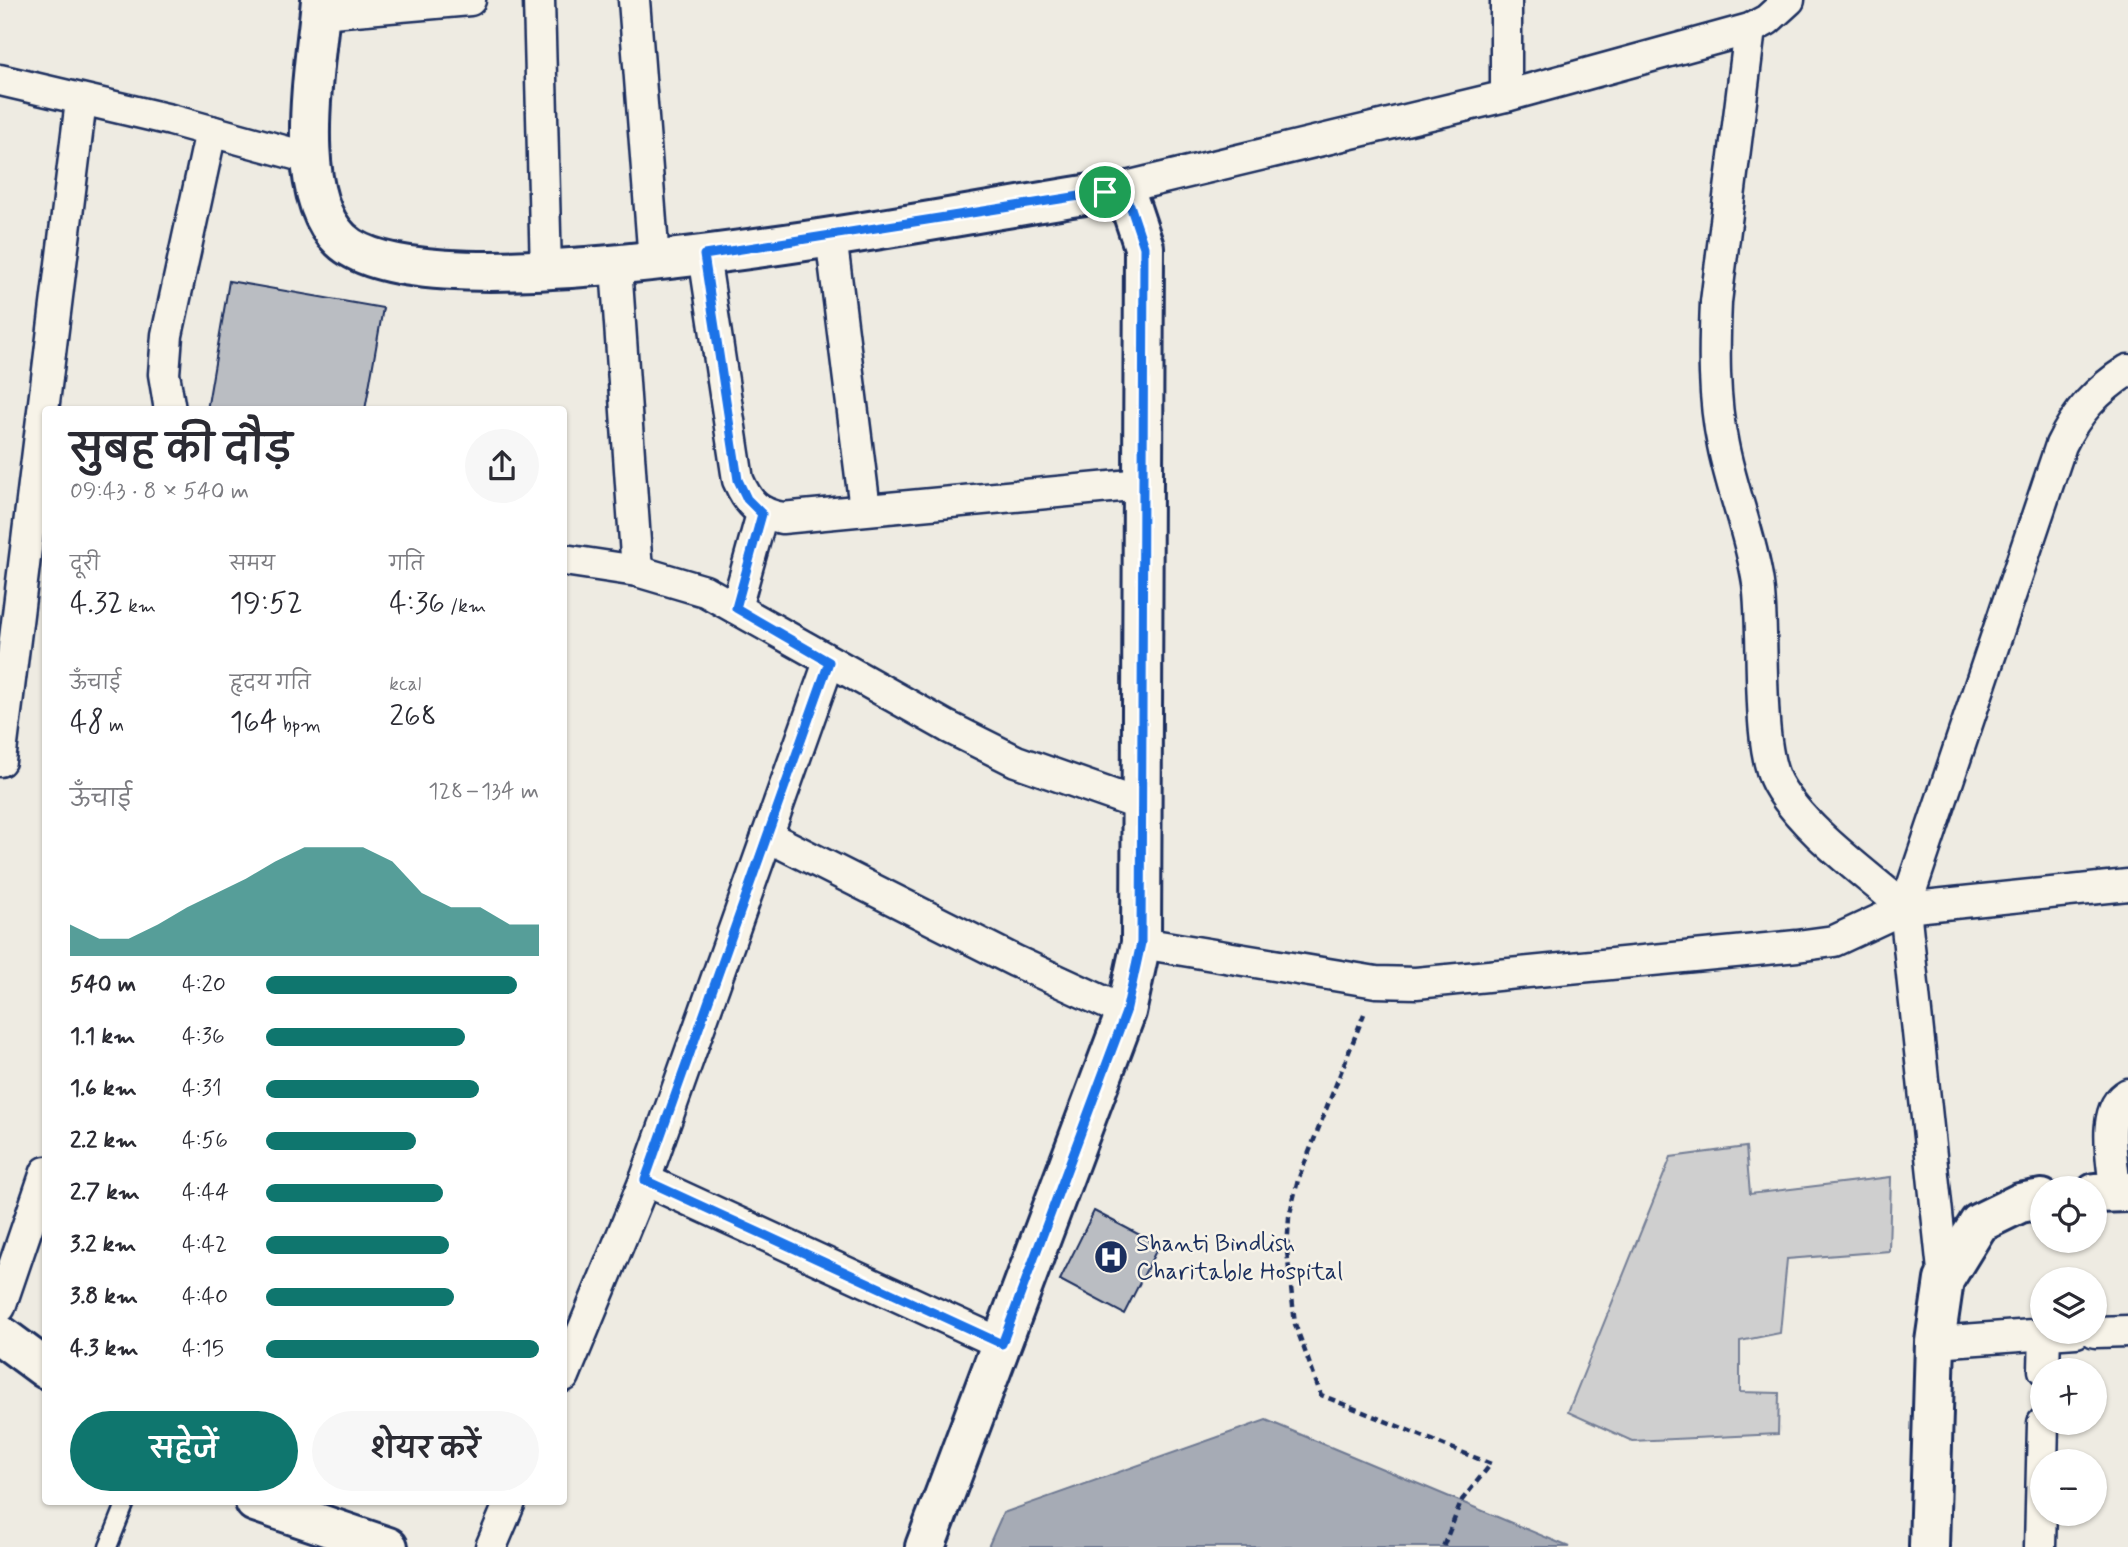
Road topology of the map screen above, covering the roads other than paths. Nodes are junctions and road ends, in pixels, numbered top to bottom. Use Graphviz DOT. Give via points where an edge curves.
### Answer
graph roads {
  1 [pos="470,0"];
  2 [pos="539,0"];
  3 [pos="635,0"];
  4 [pos="1506,0"];
  5 [pos="1788,0"];
  6 [pos="321,6"];
  7 [pos="1750,29"];
  8 [pos="0,79"];
  9 [pos="1506,96"];
  10 [pos="81,101"];
  11 [pos="211,131"];
  12 [pos="309,158"];
  13 [pos="1105,192"];
  14 [pos="831,236"];
  15 [pos="704,255"];
  16 [pos="654,261"];
  17 [pos="616,266"];
  18 [pos="546,271"];
  19 [pos="2128,370"];
  20 [pos="44,406"];
  21 [pos="169,406"];
  22 [pos="42,419"];
  23 [pos="1142,484"];
  24 [pos="865,509"];
  25 [pos="762,514"];
  26 [pos="567,559"];
  27 [pos="637,571"];
  28 [pos="736,608"];
  29 [pos="829,662"];
  30 [pos="0,761"];
  31 [pos="1141,805"];
  32 [pos="767,836"];
  33 [pos="2128,885"];
  34 [pos="1905,908"];
  35 [pos="1141,943"];
  36 [pos="1126,1012"];
  37 [pos="2128,1094"];
  38 [pos="645,1180"];
  39 [pos="42,1184"];
  40 [pos="2113,1192"];
  41 [pos="2030,1201"];
  42 [pos="1944,1280"];
  43 [pos="0,1307"];
  44 [pos="2128,1331"];
  45 [pos="2107,1332"];
  46 [pos="2030,1333"];
  47 [pos="0,1335"];
  48 [pos="1935,1342"];
  49 [pos="1002,1344"];
  50 [pos="42,1365"];
  51 [pos="567,1369"];
  52 [pos="2043,1435"];
  53 [pos="125,1505"];
  54 [pos="264,1505"];
  55 [pos="509,1505"];
  56 [pos="108,1547"];
  57 [pos="388,1547"];
  58 [pos="491,1547"];
  59 [pos="925,1547"];
  60 [pos="1929,1547"];
  61 [pos="2040,1547"];
  1 -- 6 [label="street"];
  2 -- 18 [label="street"];
  3 -- 16 [label="street"];
  4 -- 9 [label="street"];
  5 -- 7 [label="street"];
  6 -- 12 [label="main road"];
  7 -- 9 [label="street"];
  7 -- 34 [label="street" via="1716,302 1715,397 1758,584 1767,747 1776,780 1796,811"];
  8 -- 10 [label="street"];
  9 -- 13 [label="street"];
  10 -- 11 [label="street"];
  10 -- 20 [label="street"];
  11 -- 12 [label="street"];
  11 -- 21 [label="street" via="167,335 164,374"];
  12 -- 18 [label="main road" via="324,217 341,241 373,260 413,267"];
  13 -- 14 [label="main road"];
  13 -- 23 [label="main road" via="1130,205 1144,247"];
  14 -- 15 [label="main road"];
  14 -- 24 [label="street"];
  15 -- 16 [label="main road"];
  15 -- 25 [label="street" via="738,480 747,499"];
  16 -- 17 [label="main road"];
  17 -- 18 [label="main road"];
  17 -- 27 [label="street"];
  19 -- 34 [label="street" via="2090,399 2061,445"];
  22 -- 30 [label="street"];
  23 -- 24 [label="street"];
  23 -- 31 [label="main road"];
  24 -- 25 [label="street" via="782,518"];
  25 -- 28 [label="street"];
  26 -- 27 [label="street"];
  27 -- 28 [label="street" via="677,580"];
  28 -- 29 [label="street"];
  29 -- 31 [label="street" via="1016,761"];
  29 -- 32 [label="street"];
  31 -- 35 [label="main road"];
  32 -- 36 [label="street"];
  32 -- 38 [label="street"];
  33 -- 34 [label="street"];
  34 -- 35 [label="street" via="1834,941 1462,979 1376,982"];
  34 -- 42 [label="street"];
  35 -- 36 [label="main road"];
  36 -- 49 [label="main road"];
  37 -- 40 [label="street" via="2116,1104 2112,1117"];
  38 -- 49 [label="street"];
  38 -- 51 [label="street"];
  39 -- 43 [label="street"];
  41 -- 42 [label="main road" via="1979,1223"];
  42 -- 48 [label="main road"];
  44 -- 45 [label="street"];
  46 -- 48 [label="street"];
  47 -- 50 [label="main road"];
  48 -- 60 [label="main road"];
  49 -- 59 [label="main road"];
  52 -- 61 [label="street"];
  53 -- 56 [label="lane"];
  54 -- 57 [label="main road"];
  55 -- 58 [label="street"];
}
